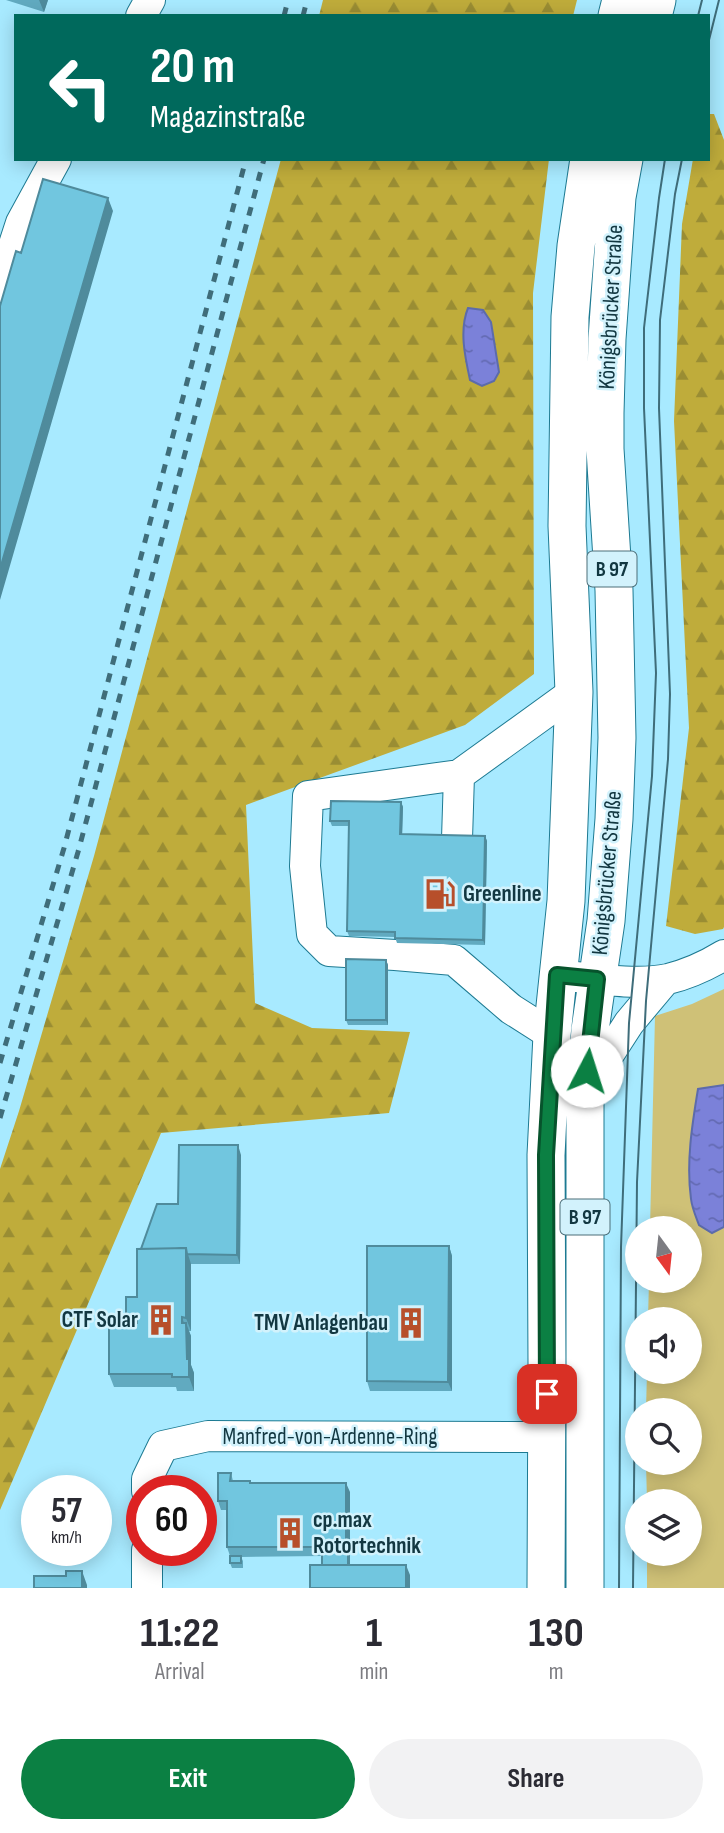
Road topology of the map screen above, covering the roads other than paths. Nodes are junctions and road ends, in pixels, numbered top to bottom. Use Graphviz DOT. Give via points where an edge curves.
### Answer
graph roads {
  1 [pos="55,161"];
  2 [pos="589,161"];
  3 [pos="624,161"];
  4 [pos="0,286"];
  5 [pos="574,692"];
  6 [pos="459,775"];
  7 [pos="457,839"];
  8 [pos="724,955"];
  9 [pos="557,975"];
  10 [pos="597,979"];
  11 [pos="665,980"];
  12 [pos="552,1035"];
  13 [pos="585,1091"];
  14 [pos="546,1437"];
  15 [pos="149,1475"];
  16 [pos="147,1566"];
  17 [pos="147,1588"];
  18 [pos="546,1588"];
  19 [pos="585,1588"];
  1 -- 4 [label="street" via="21,223"];
  2 -- 5 [label="main road, Königsbrücker Straße / B 97" via="570,317 567,526"];
  3 -- 10 [label="main road, Königsbrücker Straße / B 97" via="607,339 605,449 617,738 606,921"];
  5 -- 6 [label="street"];
  5 -- 9 [label="main road, Königsbrücker Straße / B 97" via="566,901"];
  6 -- 7 [label="street"];
  6 -- 12 [label="street" via="308,796 305,866 312,934 329,951 455,953 511,1009"];
  8 -- 11 [label="street"];
  9 -- 10 [label="street"];
  9 -- 12 [label="main road, Königsbrücker Straße / B 97"];
  10 -- 11 [label="street"];
  10 -- 13 [label="main road, Königsbrücker Straße / B 97"];
  11 -- 13 [label="street" via="629,1023"];
  12 -- 14 [label="main road, Königsbrücker Straße / B 97" via="546,1155"];
  13 -- 19 [label="main road, Königsbrücker Straße / B 97"];
  14 -- 15 [label="street, Manfred-von-Ardenne-Ring" via="208,1436 163,1446"];
  14 -- 18 [label="main road, Königsbrücker Straße / B 97"];
  16 -- 17 [label="street"];
}
